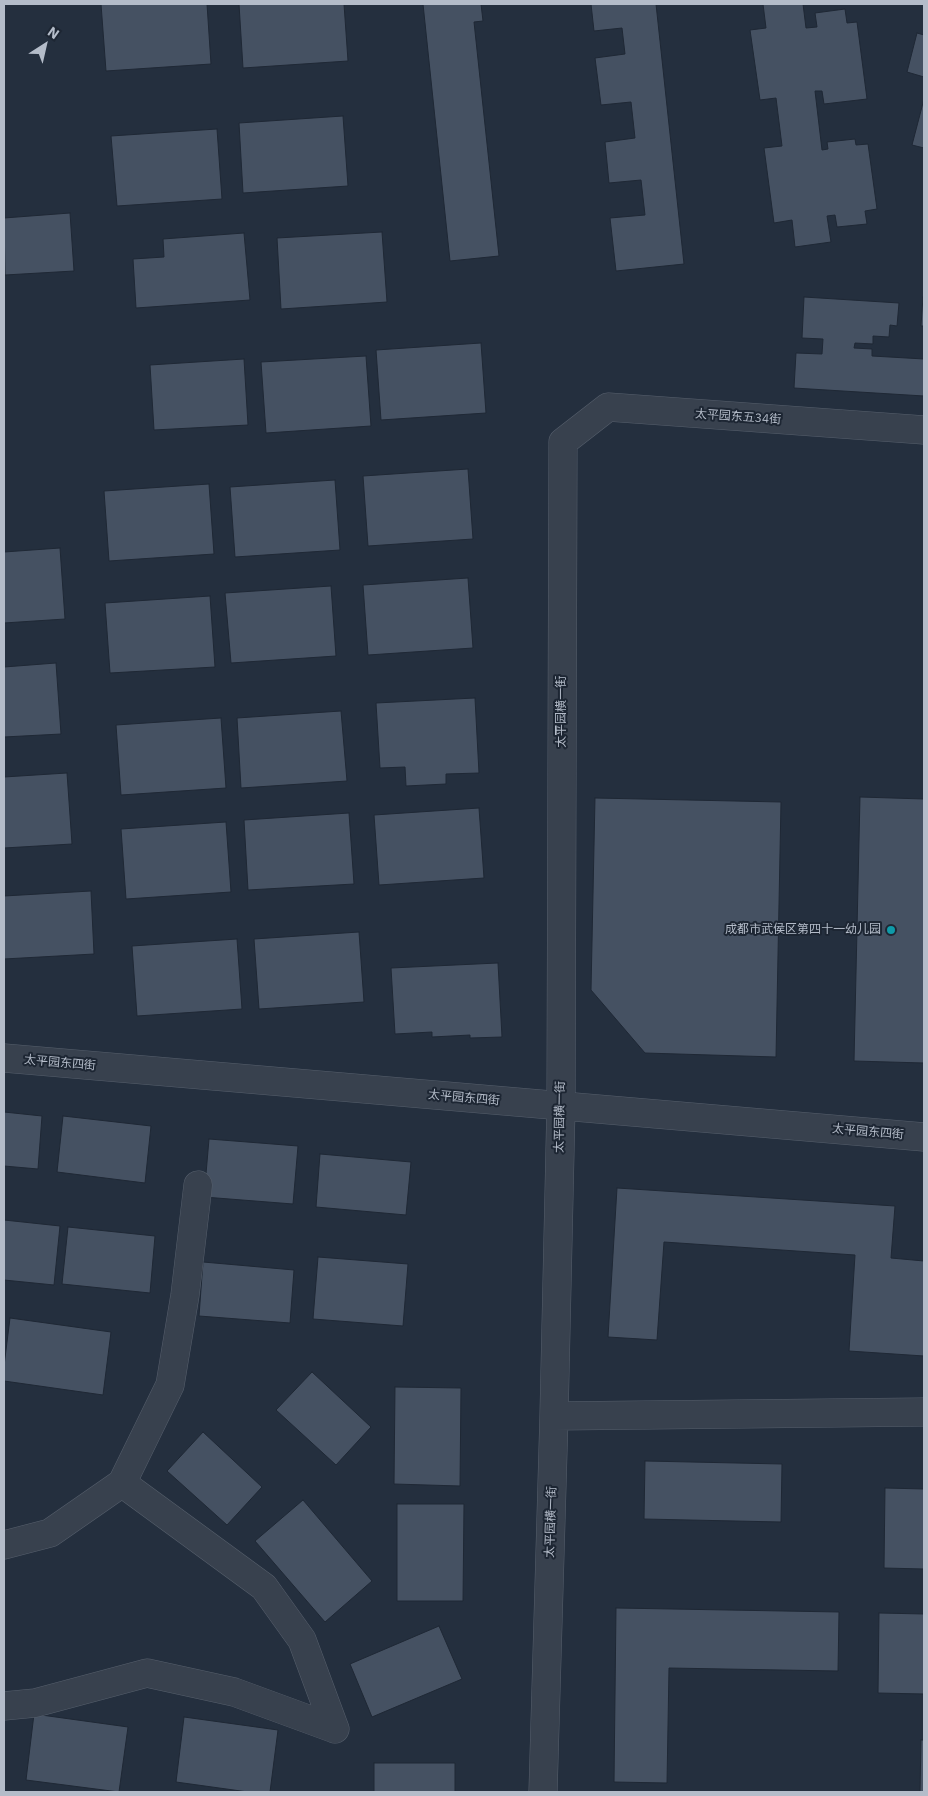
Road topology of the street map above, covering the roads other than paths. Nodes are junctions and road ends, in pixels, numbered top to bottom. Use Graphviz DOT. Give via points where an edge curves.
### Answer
graph roads {
  1 [pos="924,430"];
  2 [pos="563,442"];
  3 [pos="4,1058"];
  4 [pos="561,1106"];
  5 [pos="924,1137"];
  6 [pos="198,1185"];
  7 [pos="924,1412"];
  8 [pos="554,1416"];
  9 [pos="122,1483"];
  10 [pos="4,1545"];
  11 [pos="4,1706"];
  12 [pos="543,1792"];
  1 -- 2 [label="street, 太平园东五34街" via="608,407"];
  2 -- 4 [label="street, 太平园横一街"];
  3 -- 4 [label="street, 太平园东四街"];
  4 -- 5 [label="street, 太平园东四街"];
  4 -- 8 [label="street, 太平园横一街"];
  6 -- 9 [label="street" via="186,1295 170,1385"];
  7 -- 8 [label="street"];
  8 -- 12 [label="street, 太平园横一街"];
  9 -- 10 [label="street" via="50,1533"];
  9 -- 11 [label="street" via="264,1587 302,1640 335,1729 234,1692 147,1672 35,1703"];
}
